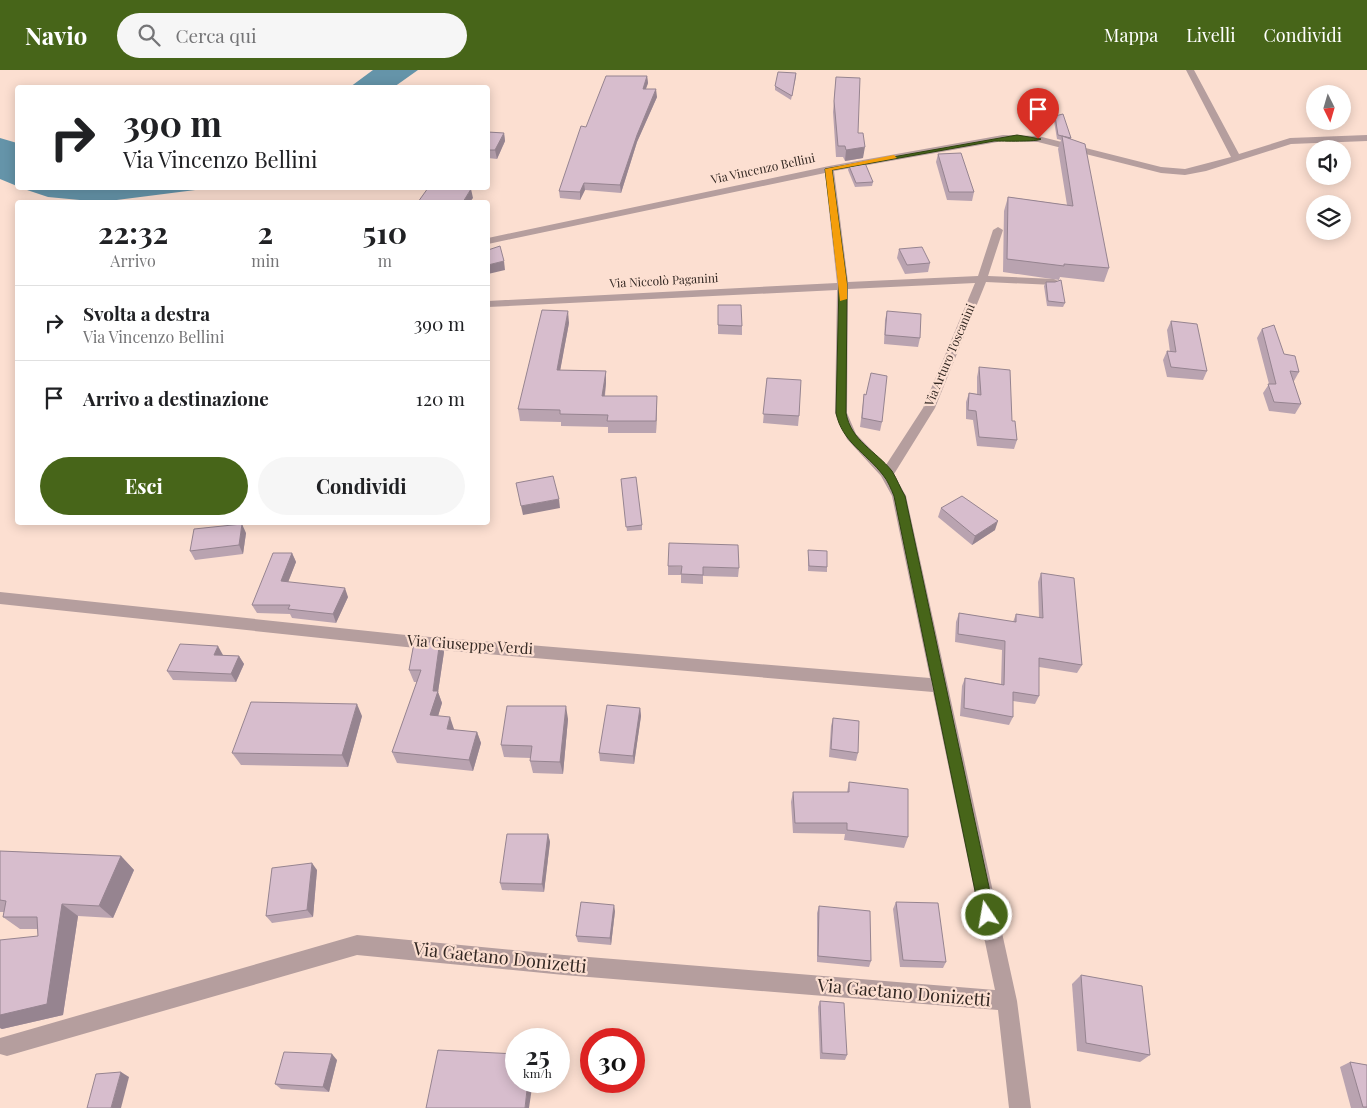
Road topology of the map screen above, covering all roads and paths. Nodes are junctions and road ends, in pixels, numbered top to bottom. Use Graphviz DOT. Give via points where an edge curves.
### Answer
graph roads {
  1 [pos="1190,70"];
  2 [pos="1367,138"];
  3 [pos="1236,157"];
  4 [pos="828,169"];
  5 [pos="998,230"];
  6 [pos="490,240"];
  7 [pos="982,278"];
  8 [pos="1054,282"];
  9 [pos="843,284"];
  10 [pos="490,304"];
  11 [pos="888,474"];
  12 [pos="0,598"];
  13 [pos="940,686"];
  14 [pos="1007,1001"];
  15 [pos="7,1046"];
  16 [pos="1019,1106"];
  1 -- 3 [label="street"];
  2 -- 3 [label="street, Via Vincenzo Bellini" via="1290,141"];
  3 -- 4 [label="street, Via Vincenzo Bellini" via="1197,170 1173,172 1038,139 1017,137"];
  4 -- 6 [label="street, Via Vincenzo Bellini"];
  4 -- 9 [label="street"];
  5 -- 7 [label="street, Via Arturo Toscanini"];
  7 -- 8 [label="street, Via Niccolò Paganini"];
  7 -- 9 [label="street, Via Niccolò Paganini"];
  7 -- 11 [label="street, Via Arturo Toscanini" via="929,408"];
  9 -- 10 [label="street, Via Niccolò Paganini"];
  9 -- 11 [label="street" via="843,425 852,439"];
  11 -- 13 [label="street" via="899,496"];
  12 -- 13 [label="street, Via Giuseppe Verdi" via="406,641"];
  13 -- 14 [label="street"];
  14 -- 15 [label="street, Via Gaetano Donizetti" via="357,945"];
  14 -- 16 [label="street"];
}
